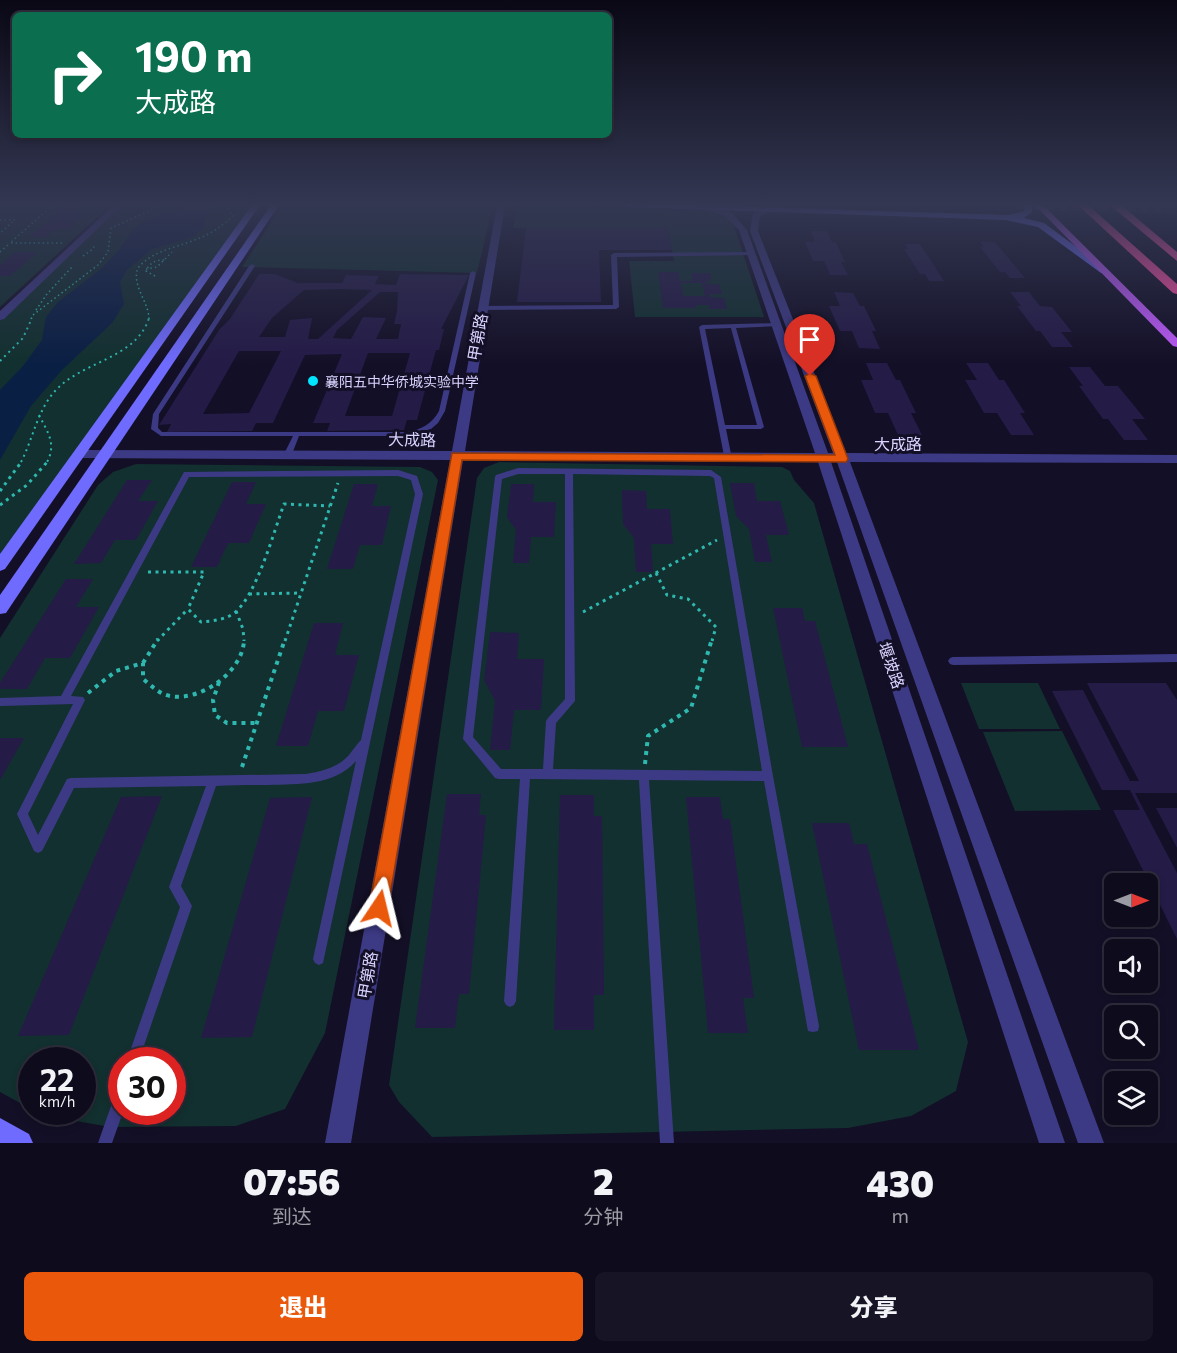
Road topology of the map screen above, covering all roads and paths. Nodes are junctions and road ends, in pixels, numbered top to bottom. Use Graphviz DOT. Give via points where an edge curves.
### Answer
graph roads {
  1 [pos="62,258"];
  2 [pos="103,258"];
  3 [pos="149,258"];
  4 [pos="218,258"];
  5 [pos="239,258"];
  6 [pos="492,258"];
  7 [pos="614,258"];
  8 [pos="753,258"];
  9 [pos="765,258"];
  10 [pos="1087,258"];
  11 [pos="1092,258"];
  12 [pos="1142,258"];
  13 [pos="165,260"];
  14 [pos="75,262"];
  15 [pos="252,266"];
  16 [pos="146,269"];
  17 [pos="1106,272"];
  18 [pos="473,273"];
  19 [pos="155,276"];
  20 [pos="1177,290"];
  21 [pos="483,308"];
  22 [pos="33,315"];
  23 [pos="0,317"];
  24 [pos="776,325"];
  25 [pos="733,326"];
  26 [pos="1177,344"];
  27 [pos="0,361"];
  28 [pos="38,413"];
  29 [pos="722,427"];
  30 [pos="297,434"];
  31 [pos="107,453"];
  32 [pos="79,454"];
  33 [pos="288,454"];
  34 [pos="456,456"];
  35 [pos="728,459"];
  36 [pos="824,459"];
  37 [pos="842,459"];
  38 [pos="1177,459"];
  39 [pos="569,471"];
  40 [pos="341,473"];
  41 [pos="0,491"];
  42 [pos="0,505"];
  43 [pos="330,506"];
  44 [pos="727,535"];
  45 [pos="0,565"];
  46 [pos="134,572"];
  47 [pos="656,573"];
  48 [pos="302,593"];
  49 [pos="249,594"];
  50 [pos="0,608"];
  51 [pos="188,609"];
  52 [pos="236,611"];
  53 [pos="570,619"];
  54 [pos="1177,658"];
  55 [pos="953,661"];
  56 [pos="143,663"];
  57 [pos="219,680"];
  58 [pos="64,700"];
  59 [pos="80,700"];
  60 [pos="0,702"];
  61 [pos="257,723"];
  62 [pos="366,739"];
  63 [pos="525,775"];
  64 [pos="548,775"];
  65 [pos="768,776"];
  66 [pos="644,777"];
  67 [pos="213,780"];
  68 [pos="237,780"];
  69 [pos="319,959"];
  70 [pos="510,1001"];
  71 [pos="813,1026"];
  72 [pos="137,1047"];
  73 [pos="111,1125"];
  74 [pos="0,1131"];
  75 [pos="20,1143"];
  76 [pos="105,1143"];
  77 [pos="338,1143"];
  78 [pos="667,1143"];
  79 [pos="1053,1143"];
  80 [pos="1091,1143"];
  1 -- 23 [label="street"];
  2 -- 22 [label="path"];
  3 -- 28 [label="path" via="135,274 149,309 147,326 119,352 65,381"];
  4 -- 32 [label="street"];
  5 -- 31 [label="street"];
  6 -- 21 [label="street, 甲第路"];
  7 -- 21 [label="lane" via="616,307"];
  8 -- 24 [label="street, 堰坡路"];
  9 -- 37 [label="street, 堰坡路"];
  10 -- 17 [label="street"];
  11 -- 17 [label="main road"];
  12 -- 20 [label="highway"];
  13 -- 16 [label="path"];
  13 -- 16 [label="path" via="154,261"];
  14 -- 22 [label="path"];
  15 -- 30 [label="lane" via="156,414 154,429 161,434"];
  16 -- 19 [label="path"];
  17 -- 26 [label="main road"];
  18 -- 30 [label="lane" via="437,422 425,431 408,434"];
  21 -- 34 [label="street, 甲第路"];
  22 -- 27 [label="path" via="23,338"];
  24 -- 25 [label="lane"];
  24 -- 36 [label="street, 堰坡路"];
  25 -- 29 [label="lane" via="702,327"];
  25 -- 29 [label="lane" via="760,427"];
  28 -- 41 [label="path" via="18,469"];
  28 -- 42 [label="path" via="51,436 51,456 38,474"];
  29 -- 35 [label="lane"];
  30 -- 33 [label="lane"];
  31 -- 32 [label="street, 大成路"];
  31 -- 33 [label="street, 大成路"];
  31 -- 50 [label="street"];
  32 -- 45 [label="street"];
  33 -- 34 [label="street, 大成路"];
  34 -- 35 [label="street, 大成路"];
  34 -- 77 [label="street, 甲第路"];
  35 -- 36 [label="street, 大成路"];
  36 -- 37 [label="street, 大成路"];
  36 -- 79 [label="street, 堰坡路"];
  37 -- 38 [label="street, 大成路"];
  37 -- 80 [label="street, 堰坡路"];
  39 -- 44 [label="lane" via="711,472 717,477"];
  39 -- 53 [label="lane"];
  39 -- 63 [label="lane" via="518,471 499,477 468,739 499,774"];
  40 -- 43 [label="path"];
  40 -- 46 [label="lane" via="187,474"];
  40 -- 62 [label="lane" via="398,473 414,478 419,494"];
  43 -- 48 [label="path"];
  43 -- 49 [label="path" via="284,504"];
  44 -- 47 [label="path"];
  44 -- 65 [label="lane"];
  46 -- 51 [label="path" via="204,572"];
  46 -- 58 [label="lane"];
  47 -- 53 [label="path"];
  47 -- 66 [label="path" via="667,595 688,599 716,627 691,708 648,736"];
  48 -- 49 [label="path"];
  48 -- 61 [label="path"];
  49 -- 52 [label="path"];
  51 -- 52 [label="path" via="201,622 217,621"];
  51 -- 56 [label="path" via="167,624"];
  52 -- 57 [label="path" via="244,627 244,649 228,675"];
  53 -- 64 [label="lane" via="570,701 551,722"];
  54 -- 55 [label="lane"];
  56 -- 57 [label="path" via="143,679 162,694 199,693"];
  56 -- 59 [label="path" via="116,671"];
  57 -- 61 [label="path" via="213,700 215,715 227,723"];
  58 -- 59 [label="lane"];
  58 -- 60 [label="lane"];
  59 -- 67 [label="lane" via="22,814 38,847 71,783"];
  61 -- 68 [label="path"];
  62 -- 68 [label="lane" via="352,761 334,774 306,779"];
  62 -- 69 [label="lane"];
  63 -- 64 [label="lane"];
  63 -- 70 [label="lane"];
  64 -- 66 [label="lane"];
  65 -- 66 [label="lane"];
  65 -- 71 [label="lane"];
  66 -- 78 [label="lane"];
  67 -- 68 [label="lane"];
  67 -- 72 [label="lane" via="175,887 186,906"];
  73 -- 76 [label="lane"];
  74 -- 75 [label="street"];
}
